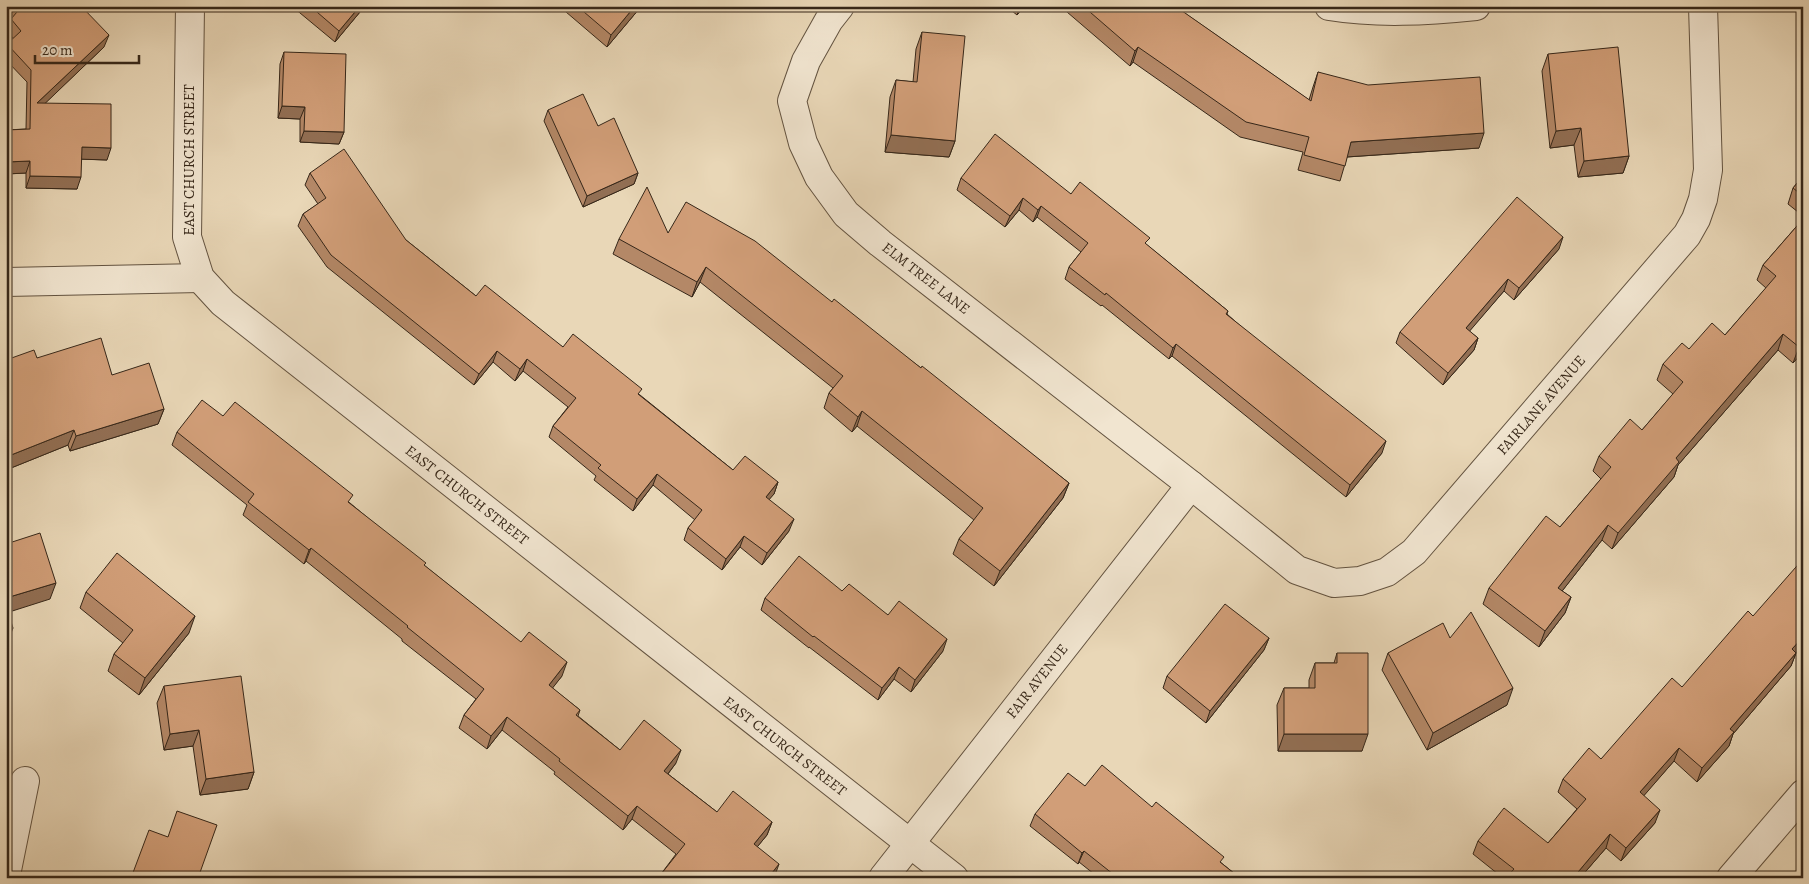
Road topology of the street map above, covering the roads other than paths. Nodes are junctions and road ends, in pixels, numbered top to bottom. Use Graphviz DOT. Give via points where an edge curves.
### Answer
graph roads {
  1 [pos="190,6"];
  2 [pos="840,6"];
  3 [pos="1329,6"];
  4 [pos="1476,6"];
  5 [pos="1703,6"];
  6 [pos="200,278"];
  7 [pos="6,282"];
  8 [pos="1191,485"];
  9 [pos="25,781"];
  10 [pos="1803,794"];
  11 [pos="910,843"];
  12 [pos="6,874"];
  13 [pos="883,878"];
  14 [pos="954,878"];
  15 [pos="1731,878"];
  1 -- 6 [label="street, EAST CHURCH STREET" via="187,237"];
  2 -- 8 [label="street, ELM TREE LANE" via="828,20 806,61 792,101 802,143 819,178 846,214 880,243"];
  3 -- 4 [label="street" via="1359,11 1418,11"];
  5 -- 8 [label="street, FAIRLANE AVENUE" via="1708,170 1703,200 1692,227 1414,552 1387,572 1360,581 1334,583 1297,570"];
  6 -- 7 [label="street"];
  6 -- 11 [label="street, EAST CHURCH STREET" via="222,304"];
  8 -- 11 [label="street, FAIR AVENUE"];
  9 -- 12 [label="street"];
  10 -- 15 [label="street"];
  11 -- 13 [label="street, FAIR AVENUE"];
  11 -- 14 [label="street, EAST CHURCH STREET"];
}
